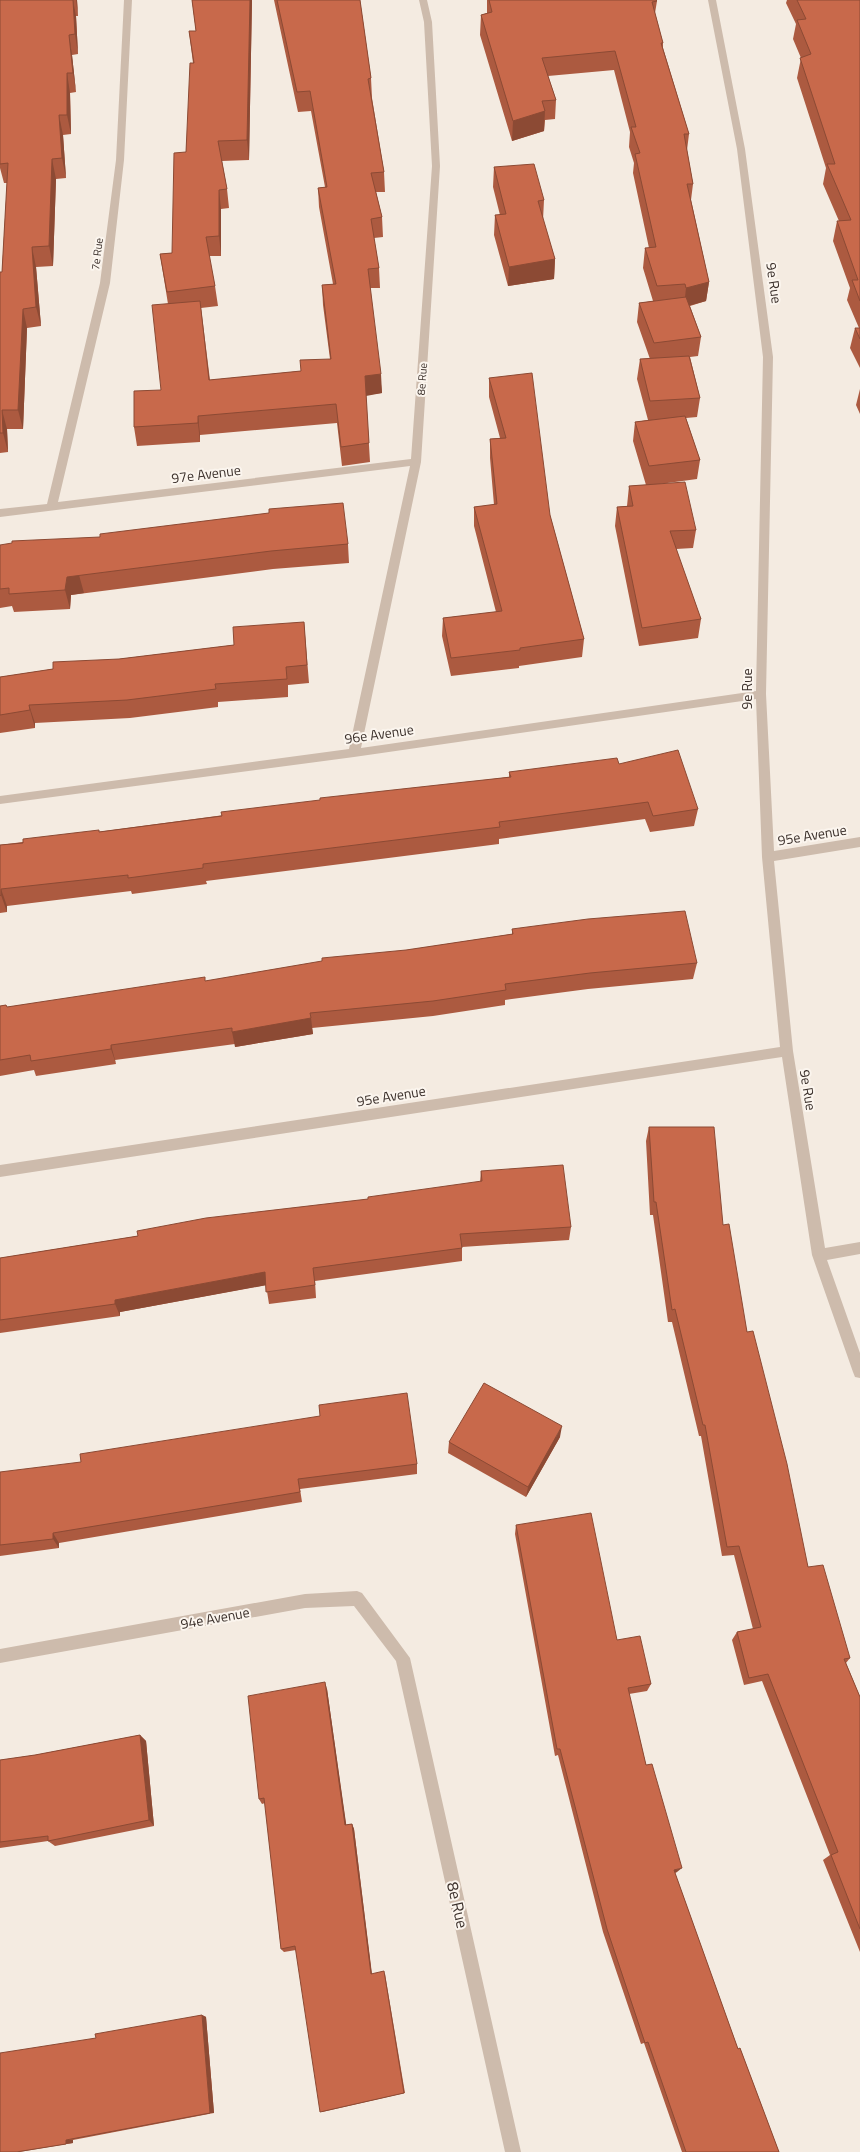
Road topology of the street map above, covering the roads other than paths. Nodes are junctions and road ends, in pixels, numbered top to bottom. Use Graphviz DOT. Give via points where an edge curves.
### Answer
graph roads {
  1 [pos="128,0"];
  2 [pos="423,0"];
  3 [pos="712,0"];
  4 [pos="416,462"];
  5 [pos="52,506"];
  6 [pos="0,513"];
  7 [pos="762,694"];
  8 [pos="354,753"];
  9 [pos="0,800"];
  10 [pos="860,842"];
  11 [pos="768,857"];
  12 [pos="787,1051"];
  13 [pos="0,1171"];
  14 [pos="860,1248"];
  15 [pos="819,1255"];
  16 [pos="860,1372"];
  17 [pos="0,1656"];
  18 [pos="403,1658"];
  19 [pos="513,2152"];
  1 -- 5 [label="street, 7e Rue" via="120,160 105,283"];
  2 -- 4 [label="street, 8e Rue" via="428,22 436,166"];
  3 -- 7 [label="street, 9e Rue" via="741,149 768,357"];
  4 -- 5 [label="street, 97e Avenue"];
  4 -- 8 [label="street, 8e Rue"];
  5 -- 6 [label="street, 97e Avenue"];
  7 -- 8 [label="street, 96e Avenue"];
  7 -- 11 [label="street, 9e Rue"];
  8 -- 9 [label="street, 96e Avenue"];
  10 -- 11 [label="street, 95e Avenue"];
  11 -- 12 [label="street, 9e Rue"];
  12 -- 13 [label="street, 95e Avenue"];
  12 -- 15 [label="street, 9e Rue"];
  14 -- 15 [label="street"];
  15 -- 16 [label="street, 9e Rue"];
  17 -- 18 [label="street, 94e Avenue" via="305,1601 357,1598"];
  18 -- 19 [label="street, 8e Rue"];
}
